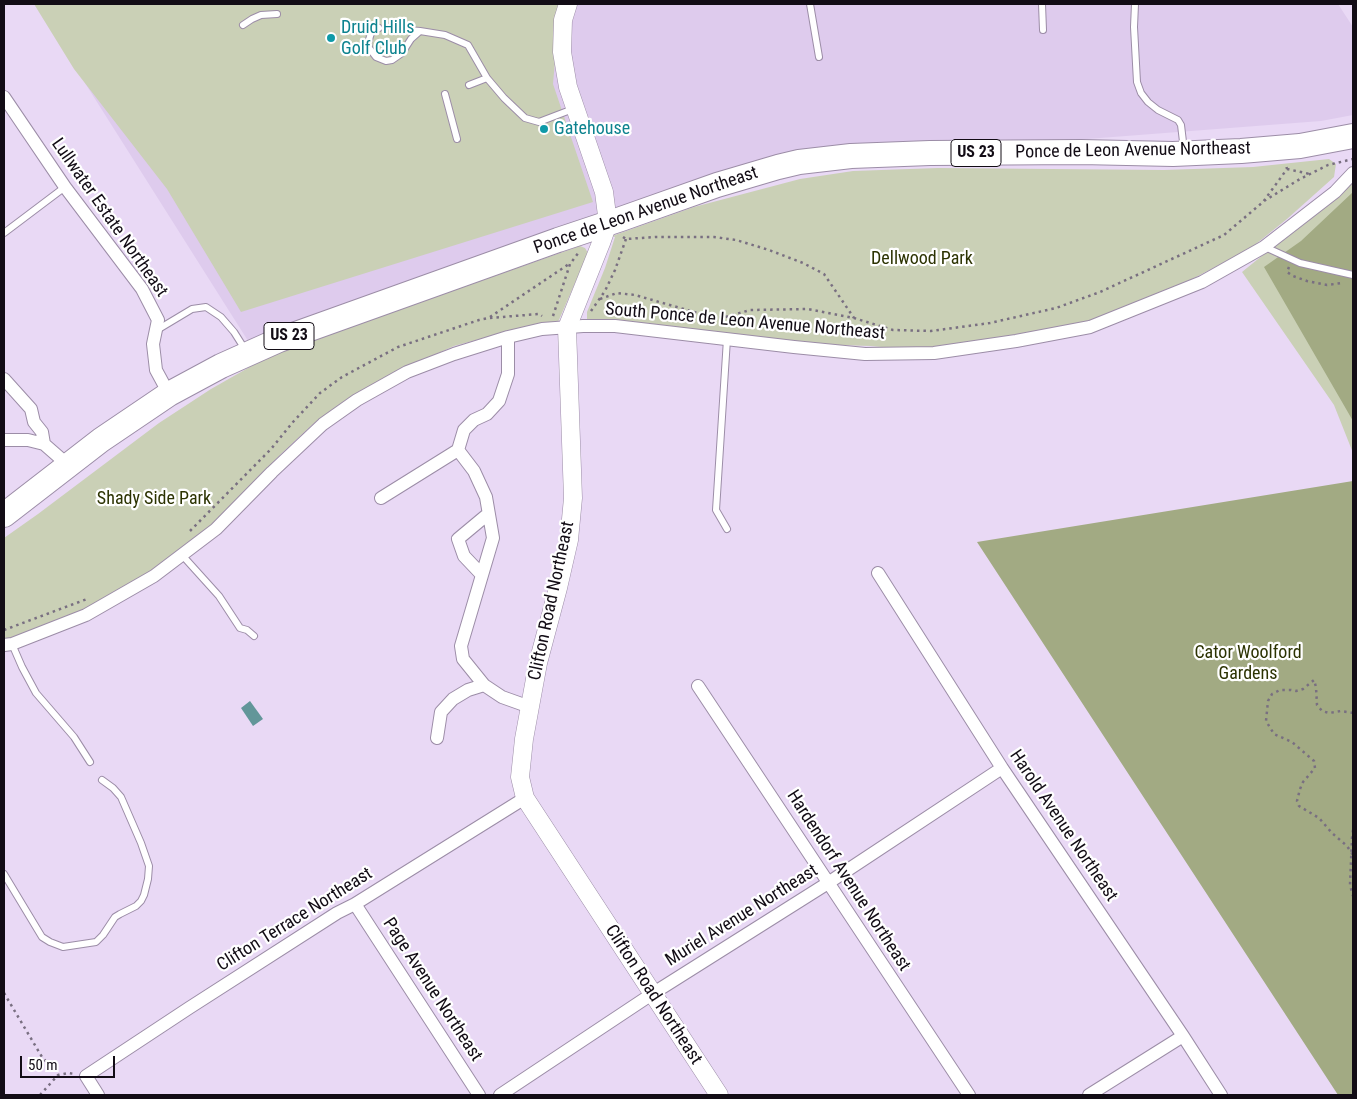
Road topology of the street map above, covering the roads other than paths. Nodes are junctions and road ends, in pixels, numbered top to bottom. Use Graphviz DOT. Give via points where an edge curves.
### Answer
graph roads {
  1 [pos="568,4"];
  2 [pos="810,4"];
  3 [pos="1042,4"];
  4 [pos="1135,4"];
  5 [pos="277,14"];
  6 [pos="243,25"];
  7 [pos="392,25"];
  8 [pos="379,28"];
  9 [pos="1042,30"];
  10 [pos="420,31"];
  11 [pos="819,57"];
  12 [pos="487,78"];
  13 [pos="469,85"];
  14 [pos="445,94"];
  15 [pos="4,98"];
  16 [pos="574,109"];
  17 [pos="1353,136"];
  18 [pos="457,139"];
  19 [pos="1185,153"];
  20 [pos="1353,174"];
  21 [pos="65,187"];
  22 [pos="615,229"];
  23 [pos="4,234"];
  24 [pos="1264,246"];
  25 [pos="1353,275"];
  26 [pos="560,324"];
  27 [pos="155,332"];
  28 [pos="508,337"];
  29 [pos="726,338"];
  30 [pos="248,354"];
  31 [pos="4,379"];
  32 [pos="169,394"];
  33 [pos="34,422"];
  34 [pos="4,440"];
  35 [pos="28,440"];
  36 [pos="44,444"];
  37 [pos="458,450"];
  38 [pos="68,465"];
  39 [pos="381,498"];
  40 [pos="488,514"];
  41 [pos="4,515"];
  42 [pos="727,530"];
  43 [pos="182,555"];
  44 [pos="878,573"];
  45 [pos="482,575"];
  46 [pos="254,636"];
  47 [pos="8,645"];
  48 [pos="484,685"];
  49 [pos="698,686"];
  50 [pos="530,707"];
  51 [pos="437,738"];
  52 [pos="90,762"];
  53 [pos="1002,768"];
  54 [pos="102,780"];
  55 [pos="525,798"];
  56 [pos="4,874"];
  57 [pos="828,883"];
  58 [pos="355,904"];
  59 [pos="652,994"];
  60 [pos="1182,1036"];
  61 [pos="98,1095"];
  62 [pos="480,1095"];
  63 [pos="500,1095"];
  64 [pos="719,1095"];
  65 [pos="969,1095"];
  66 [pos="1089,1095"];
  67 [pos="1221,1095"];
  1 -- 16 [label="street, Clifton Road Northeast" via="563,20 562,52"];
  2 -- 11 [label="lane"];
  3 -- 9 [label="lane"];
  4 -- 19 [label="lane" via="1137,82 1148,102 1178,120"];
  5 -- 6 [label="lane" via="261,15"];
  7 -- 10 [label="lane"];
  8 -- 10 [label="lane" via="370,33 369,48 386,61 402,53"];
  10 -- 12 [label="lane" via="445,34 468,46"];
  12 -- 13 [label="lane"];
  12 -- 16 [label="lane" via="525,118 539,122"];
  14 -- 18 [label="lane"];
  15 -- 21 [label="street, Lullwater Estate Northeast"];
  16 -- 22 [label="street, Clifton Road Northeast"];
  17 -- 19 [label="highway, Ponce de Leon Avenue Northeast / US 23" via="1300,146"];
  19 -- 22 [label="highway, Ponce de Leon Avenue Northeast / US 23" via="930,153 799,162 717,186"];
  20 -- 24 [label="street, South Ponce de Leon Avenue Northeast" via="1335,192"];
  21 -- 23 [label="lane"];
  21 -- 27 [label="street, Lullwater Estate Northeast" via="142,290 158,320"];
  22 -- 26 [label="street, Clifton Road Northeast" via="601,243"];
  22 -- 30 [label="highway, Ponce de Leon Avenue Northeast / US 23" via="330,322"];
  24 -- 25 [label="lane" via="1300,263"];
  24 -- 29 [label="street, South Ponce de Leon Avenue Northeast" via="1202,282 1090,327 1016,341 934,353 865,354"];
  26 -- 28 [label="street, South Ponce de Leon Avenue Northeast"];
  26 -- 29 [label="street, South Ponce de Leon Avenue Northeast" via="615,326"];
  26 -- 50 [label="street, Clifton Road Northeast" via="573,498 569,540"];
  27 -- 30 [label="lane" via="192,309 206,307 234,332"];
  27 -- 32 [label="street, Lullwater Estate Northeast" via="156,370"];
  28 -- 37 [label="street" via="508,374 499,401 464,430"];
  28 -- 43 [label="street, South Ponce de Leon Avenue Northeast" via="407,372 358,400 324,424 216,529"];
  29 -- 42 [label="lane" via="716,510"];
  30 -- 32 [label="highway, Ponce de Leon Avenue Northeast / US 23"];
  31 -- 33 [label="street" via="31,409"];
  32 -- 38 [label="highway, Ponce de Leon Avenue Northeast / US 23"];
  33 -- 35 [label="street"];
  33 -- 36 [label="street" via="42,432"];
  34 -- 35 [label="street"];
  35 -- 36 [label="street"];
  36 -- 38 [label="street"];
  37 -- 39 [label="street"];
  37 -- 40 [label="street" via="474,471 486,497"];
  38 -- 41 [label="highway, Ponce de Leon Avenue Northeast / US 23"];
  40 -- 45 [label="street" via="492,538"];
  40 -- 45 [label="street" via="458,539 464,556"];
  43 -- 46 [label="lane" via="219,596 240,628"];
  43 -- 47 [label="street, South Ponce de Leon Avenue Northeast" via="154,576 86,615"];
  44 -- 53 [label="street, Harold Avenue Northeast"];
  45 -- 48 [label="street" via="462,646 463,659"];
  47 -- 52 [label="lane" via="36,693"];
  48 -- 50 [label="street"];
  48 -- 51 [label="street" via="453,699 441,712"];
  49 -- 57 [label="street, Hardendorf Avenue Northeast"];
  50 -- 55 [label="street, Clifton Road Northeast" via="520,777"];
  53 -- 57 [label="street, Muriel Avenue Northeast"];
  53 -- 60 [label="street, Harold Avenue Northeast"];
  54 -- 56 [label="lane" via="121,797 149,866 144,895 136,906 115,917 96,942 63,947 42,937"];
  55 -- 58 [label="street, Clifton Terrace Northeast"];
  55 -- 59 [label="street, Clifton Road Northeast"];
  57 -- 59 [label="street, Muriel Avenue Northeast"];
  57 -- 65 [label="street, Hardendorf Avenue Northeast"];
  58 -- 61 [label="street, Clifton Terrace Northeast" via="86,1076"];
  58 -- 62 [label="street, Page Avenue Northeast"];
  59 -- 63 [label="street, Muriel Avenue Northeast"];
  59 -- 64 [label="street, Clifton Road Northeast"];
  60 -- 66 [label="street"];
  60 -- 67 [label="street, Harold Avenue Northeast"];
}
